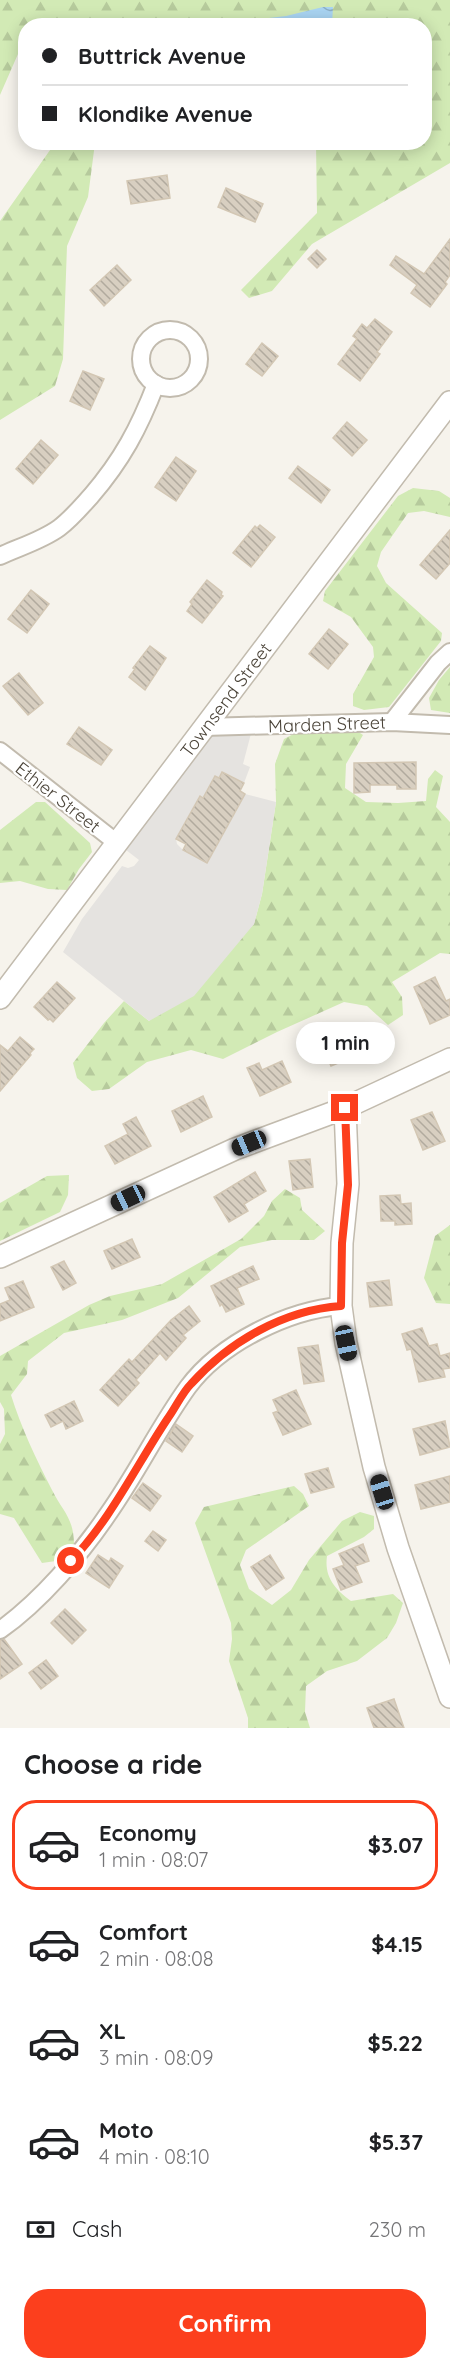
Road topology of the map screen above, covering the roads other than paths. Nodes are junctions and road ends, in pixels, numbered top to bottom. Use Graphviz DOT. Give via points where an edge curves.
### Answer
graph roads {
  1 [pos="156,384"];
  2 [pos="450,402"];
  3 [pos="0,556"];
  4 [pos="450,652"];
  5 [pos="392,722"];
  6 [pos="450,725"];
  7 [pos="204,727"];
  8 [pos="0,751"];
  9 [pos="117,843"];
  10 [pos="0,998"];
  11 [pos="450,1059"];
  12 [pos="345,1108"];
  13 [pos="0,1257"];
  14 [pos="341,1306"];
  15 [pos="0,1630"];
  16 [pos="448,1685"];
  1 -- 3 [label="street" via="131,442 80,509 53,532"];
  2 -- 7 [label="street, Townsend Street"];
  4 -- 5 [label="street"];
  5 -- 6 [label="street, Marden Street"];
  5 -- 7 [label="street, Marden Street"];
  7 -- 9 [label="street, Townsend Street"];
  8 -- 9 [label="street, Ethier Street"];
  9 -- 10 [label="street, Townsend Street"];
  11 -- 12 [label="street"];
  12 -- 13 [label="street" via="235,1149"];
  12 -- 14 [label="street" via="348,1185"];
  14 -- 15 [label="street" via="318,1307 290,1315 222,1354 190,1385 83,1549"];
  14 -- 16 [label="street" via="374,1467 398,1548"];
}
